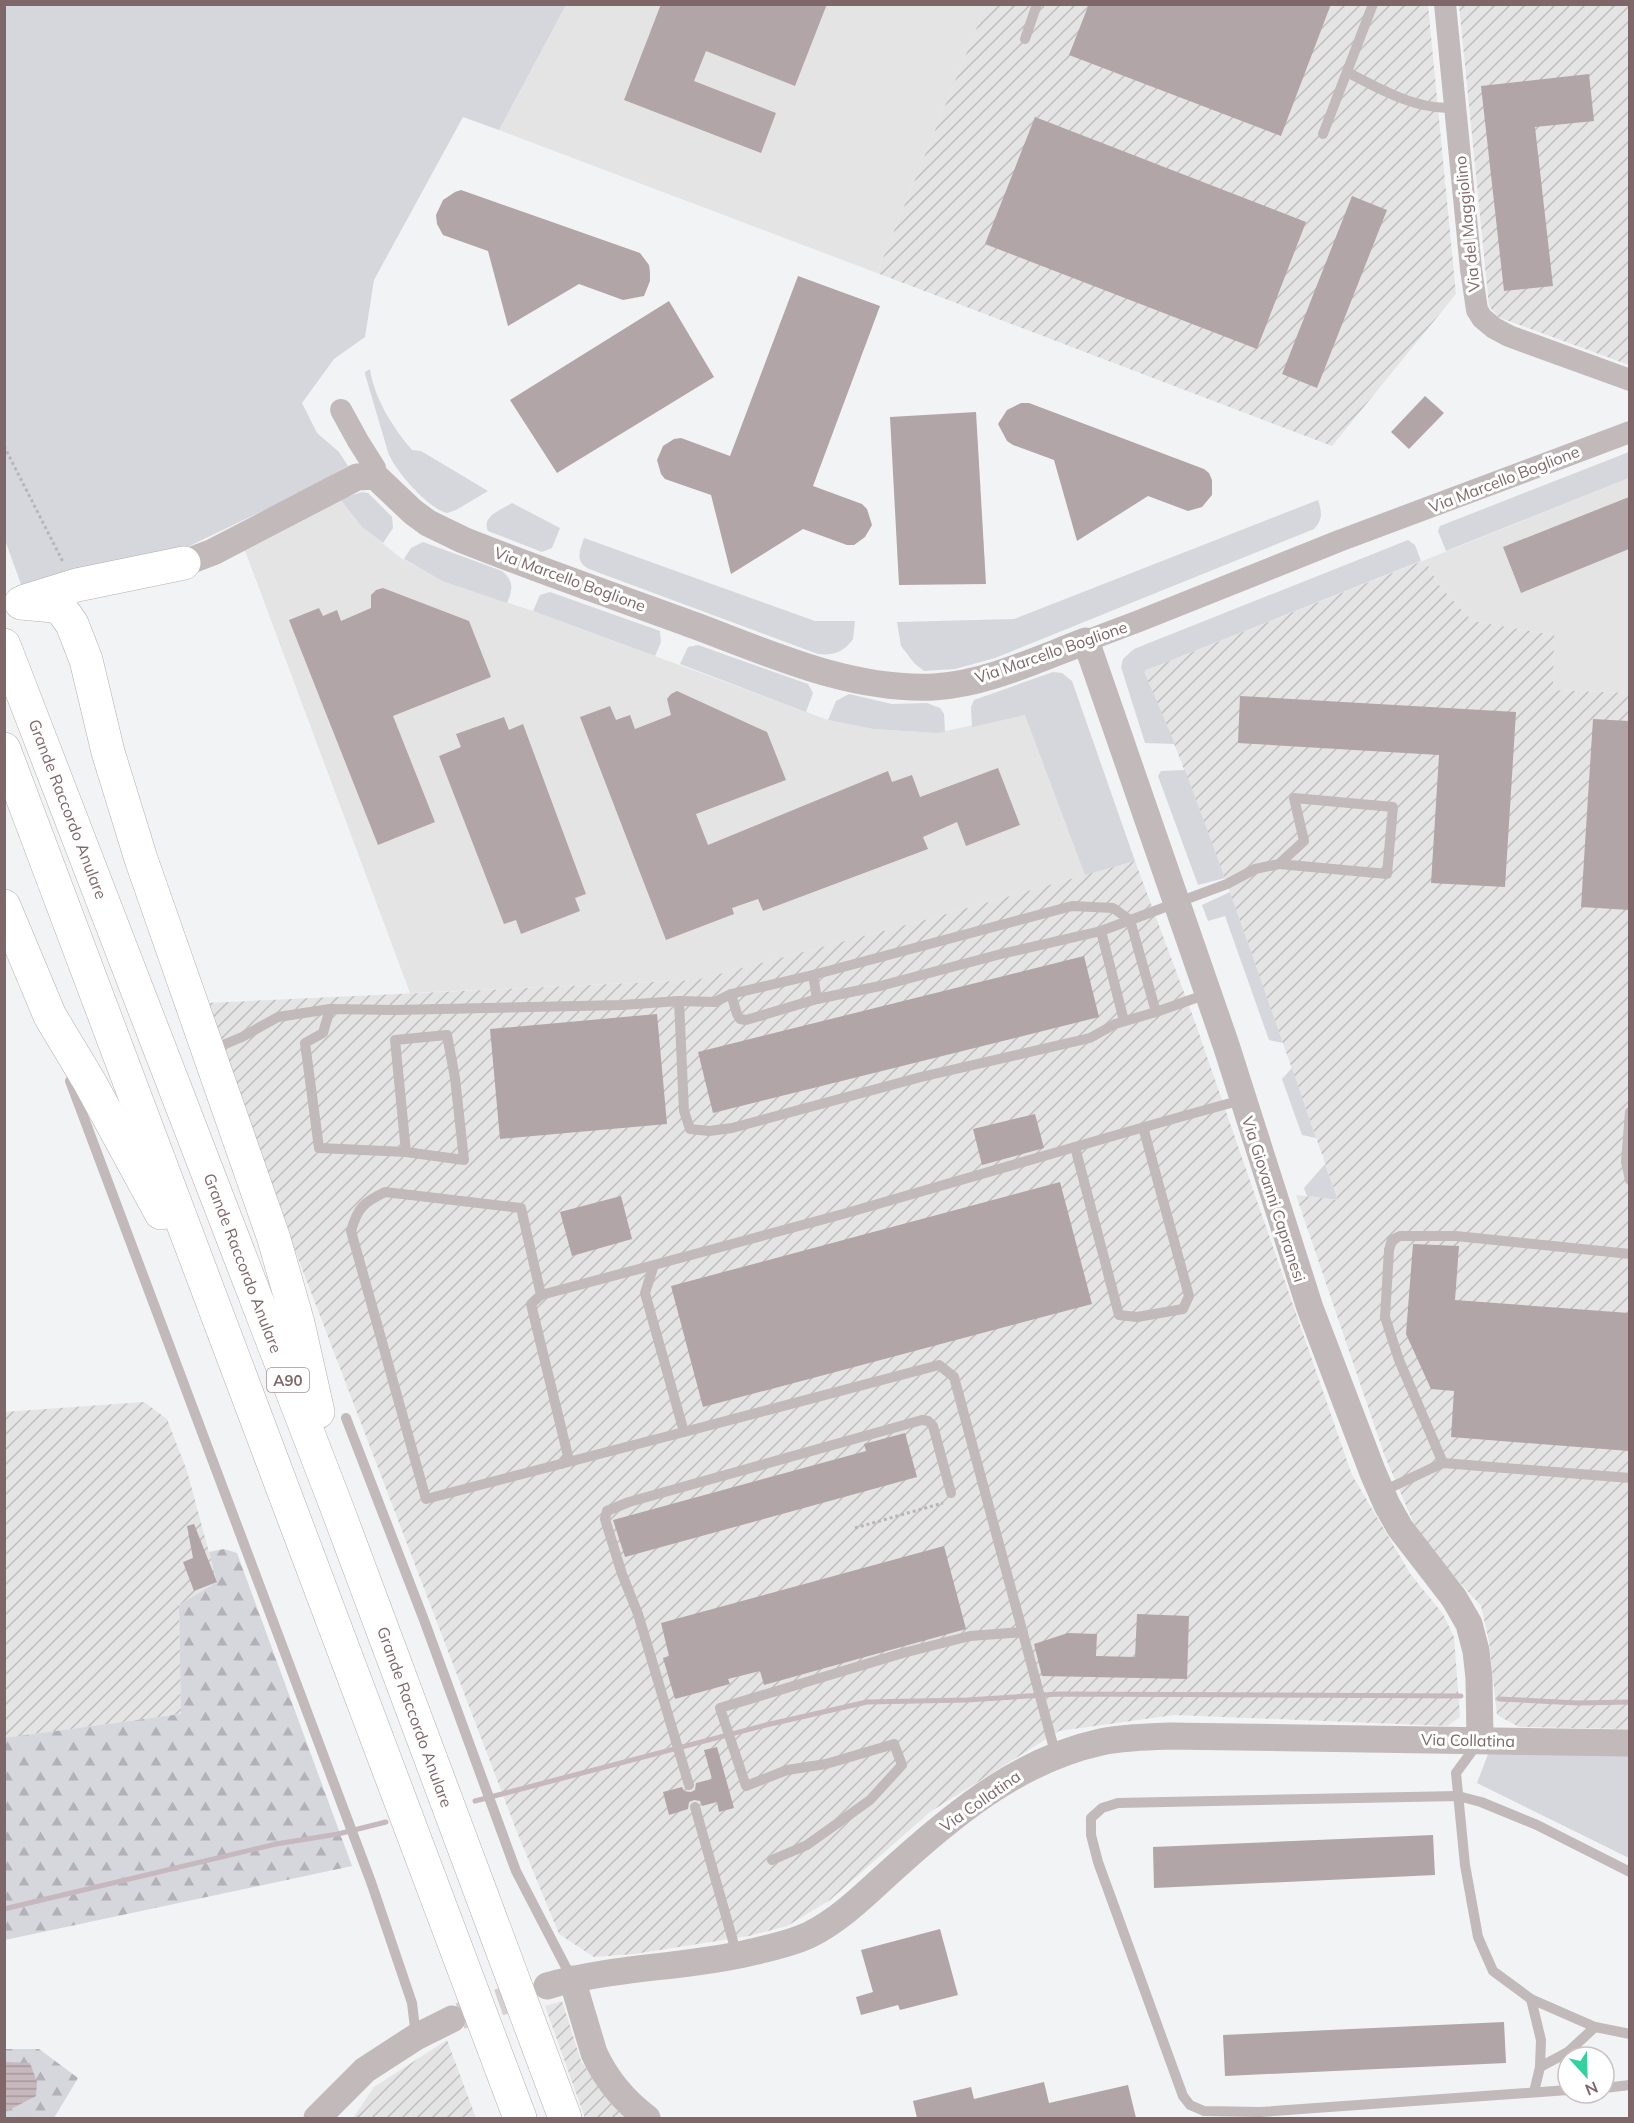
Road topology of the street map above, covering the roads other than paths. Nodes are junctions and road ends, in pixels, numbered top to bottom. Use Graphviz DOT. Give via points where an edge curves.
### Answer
graph roads {
  1 [pos="1037,4"];
  2 [pos="1373,4"];
  3 [pos="1445,4"];
  4 [pos="1025,39"];
  5 [pos="1347,72"];
  6 [pos="1455,107"];
  7 [pos="1323,134"];
  8 [pos="1629,380"];
  9 [pos="341,410"];
  10 [pos="1629,432"];
  11 [pos="375,476"];
  12 [pos="184,563"];
  13 [pos="1086,640"];
  14 [pos="4,645"];
  15 [pos="86,660"];
  16 [pos="4,749"];
  17 [pos="1279,864"];
  18 [pos="1176,903"];
  19 [pos="4,906"];
  20 [pos="1130,920"];
  21 [pos="1101,931"];
  22 [pos="813,975"];
  23 [pos="731,994"];
  24 [pos="1208,994"];
  25 [pos="817,999"];
  26 [pos="679,1001"];
  27 [pos="330,1009"];
  28 [pos="1156,1012"];
  29 [pos="1124,1021"];
  30 [pos="209,1051"];
  31 [pos="70,1081"];
  32 [pos="1242,1100"];
  33 [pos="1629,1112"];
  34 [pos="1143,1127"];
  35 [pos="1075,1147"];
  36 [pos="406,1152"];
  37 [pos="1629,1180"];
  38 [pos="1629,1254"];
  39 [pos="654,1265"];
  40 [pos="541,1295"];
  41 [pos="219,1318"];
  42 [pos="346,1418"];
  43 [pos="684,1431"];
  44 [pos="1443,1463"];
  45 [pos="561,1464"];
  46 [pos="1629,1478"];
  47 [pos="1381,1492"];
  48 [pos="951,1493"];
  49 [pos="337,1508"];
  50 [pos="1023,1632"];
  51 [pos="1480,1740"];
  52 [pos="1629,1743"];
  53 [pos="1056,1756"];
  54 [pos="689,1785"];
  55 [pos="1458,1796"];
  56 [pos="695,1807"];
  57 [pos="772,1860"];
  58 [pos="1629,1872"];
  59 [pos="737,1955"];
  60 [pos="559,1983"];
  61 [pos="1531,1999"];
  62 [pos="452,2019"];
  63 [pos="1595,2026"];
  64 [pos="1629,2034"];
  65 [pos="416,2037"];
  66 [pos="1540,2067"];
  67 [pos="1556,2091"];
  68 [pos="1534,2092"];
  69 [pos="317,2118"];
  70 [pos="520,2118"];
  71 [pos="565,2118"];
  72 [pos="647,2118"];
  1 -- 4 [label="lane"];
  2 -- 5 [label="lane"];
  3 -- 6 [label="street, Via del Maggiolino"];
  5 -- 6 [label="lane" via="1391,95 1441,109"];
  5 -- 7 [label="lane"];
  6 -- 8 [label="street, Via del Maggiolino" via="1477,310 1482,318 1502,333"];
  9 -- 11 [label="street, Via Marcello Boglione" via="375,468"];
  10 -- 13 [label="street, Via Marcello Boglione"];
  11 -- 12 [label="street" via="357,477"];
  11 -- 13 [label="street, Via Marcello Boglione" via="428,523 463,540 798,663 860,681 901,687 950,685 1003,671"];
  12 -- 15 [label="highway" via="100,594 86,618"];
  12 -- 15 [label="highway" via="77,585 21,603 62,610"];
  13 -- 18 [label="street, Via Giovanni Capranesi"];
  14 -- 49 [label="highway, Grande Raccordo Anulare / A90"];
  15 -- 30 [label="highway" via="108,752 141,859"];
  16 -- 41 [label="highway, A90"];
  17 -- 17 [label="lane" via="1387,874 1393,807 1294,798 1304,841"];
  17 -- 18 [label="lane" via="1255,869"];
  18 -- 20 [label="lane"];
  18 -- 24 [label="street, Via Giovanni Capranesi"];
  19 -- 41 [label="highway" via="50,1016"];
  20 -- 21 [label="lane"];
  20 -- 22 [label="lane" via="1113,908 1072,906"];
  20 -- 28 [label="lane"];
  21 -- 25 [label="lane"];
  21 -- 29 [label="lane"];
  22 -- 23 [label="lane"];
  22 -- 25 [label="lane"];
  23 -- 25 [label="lane" via="737,1014 746,1020"];
  23 -- 26 [label="lane" via="715,1002"];
  24 -- 28 [label="lane"];
  24 -- 32 [label="street, Via Giovanni Capranesi"];
  26 -- 27 [label="lane"];
  26 -- 29 [label="lane" via="684,1111 690,1129 709,1131 1090,1038"];
  27 -- 30 [label="lane" via="278,1017"];
  27 -- 36 [label="lane" via="322,1034 305,1043 319,1148"];
  28 -- 29 [label="lane"];
  30 -- 49 [label="highway" via="286,1280"];
  31 -- 65 [label="lane" via="349,1824 412,2003"];
  32 -- 34 [label="lane"];
  32 -- 47 [label="street, Via Giovanni Capranesi" via="1310,1308"];
  33 -- 37 [label="lane"];
  34 -- 35 [label="lane"];
  34 -- 35 [label="lane" via="1189,1296 1183,1309 1137,1317 1119,1315"];
  35 -- 39 [label="lane"];
  36 -- 36 [label="lane" via="464,1160 447,1035 395,1040"];
  38 -- 44 [label="lane" via="1456,1236 1400,1236 1392,1240 1385,1317"];
  39 -- 40 [label="lane"];
  39 -- 43 [label="lane" via="645,1293"];
  40 -- 45 [label="lane" via="531,1304 568,1456"];
  40 -- 45 [label="lane" via="521,1208 385,1192 357,1212 351,1231 426,1498"];
  41 -- 70 [label="highway, A90"];
  42 -- 60 [label="lane"];
  43 -- 45 [label="lane"];
  43 -- 50 [label="lane" via="939,1365 954,1377"];
  44 -- 46 [label="lane"];
  44 -- 47 [label="lane"];
  47 -- 51 [label="street, Via Giovanni Capranesi" via="1400,1528 1451,1593 1469,1624 1478,1665"];
  48 -- 54 [label="lane" via="933,1426 922,1420 607,1511 605,1519"];
  49 -- 71 [label="highway, Grande Raccordo Anulare / A90"];
  50 -- 53 [label="lane"];
  50 -- 57 [label="lane" via="970,1636 720,1708 746,1786 787,1770 826,1764 894,1744 902,1765 870,1800 807,1845"];
  51 -- 52 [label="street, Via Collatina"];
  51 -- 53 [label="street, Via Collatina" via="1142,1737 1102,1741"];
  51 -- 55 [label="lane" via="1456,1773"];
  53 -- 59 [label="street, Via Collatina" via="1013,1776 973,1802 821,1928 782,1944"];
  55 -- 58 [label="lane" via="1537,1826"];
  55 -- 61 [label="lane" via="1478,1937 1493,1971"];
  55 -- 68 [label="lane" via="1118,1803 1095,1812 1090,1827 1098,1862 1183,2096 1190,2105 1204,2110 1260,2112"];
  56 -- 59 [label="lane"];
  59 -- 60 [label="street, Via Collatina"];
  60 -- 72 [label="street" via="599,2065 614,2088"];
  61 -- 63 [label="lane"];
  61 -- 66 [label="lane" via="1541,2040"];
  62 -- 65 [label="street"];
  63 -- 64 [label="lane"];
  63 -- 66 [label="lane" via="1568,2052"];
  65 -- 69 [label="street" via="365,2070"];
  66 -- 68 [label="lane"];
  67 -- 68 [label="lane"];
}
